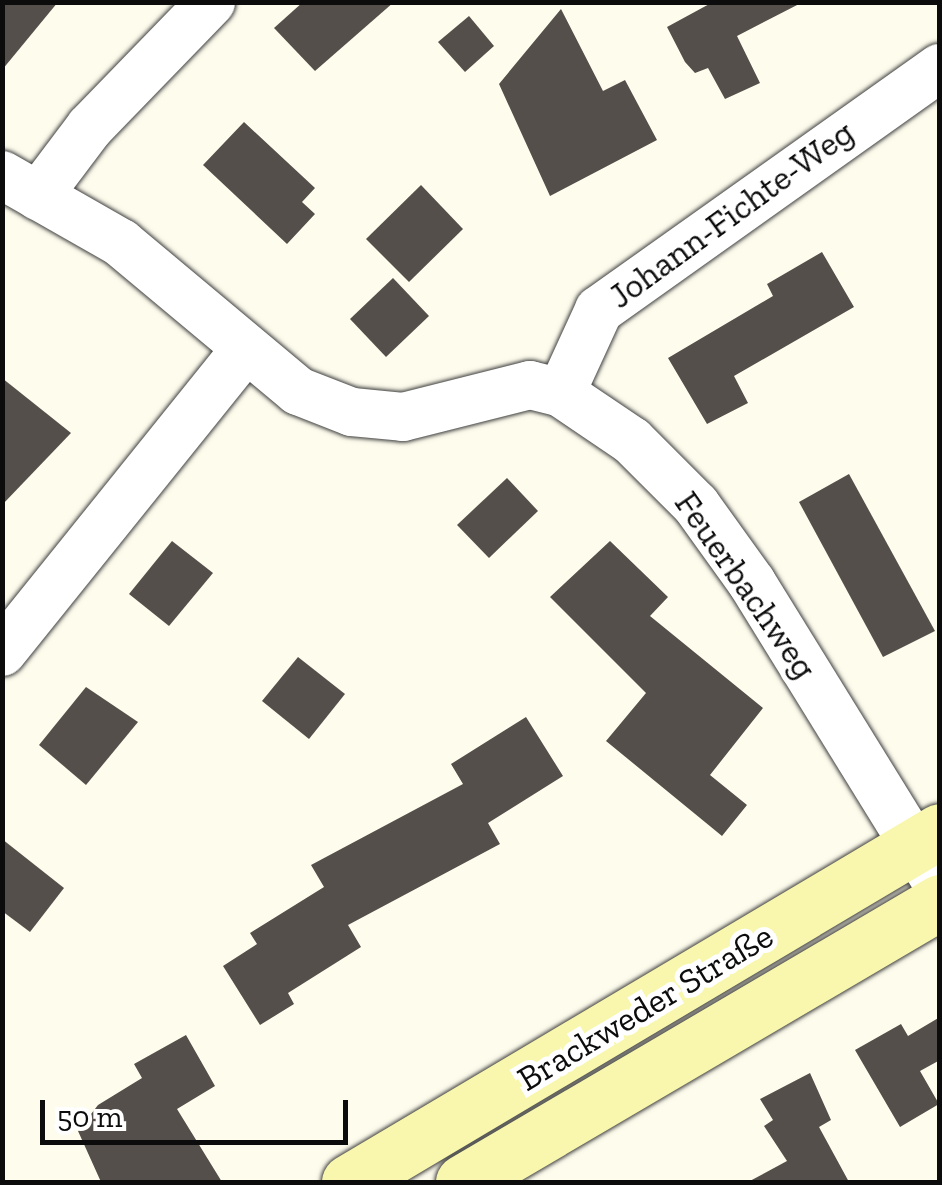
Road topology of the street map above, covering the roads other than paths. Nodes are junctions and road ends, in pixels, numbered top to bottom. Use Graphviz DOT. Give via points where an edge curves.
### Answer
graph roads {
  1 [pos="211,2"];
  2 [pos="940,68"];
  3 [pos="20,185"];
  4 [pos="246,349"];
  5 [pos="560,393"];
  6 [pos="2,652"];
  7 [pos="931,855"];
  8 [pos="940,902"];
  9 [pos="349,1182"];
  10 [pos="463,1182"];
  1 -- 3 [label="street" via="90,127"];
  2 -- 5 [label="street, Johann-Fichte-Weg" via="600,310"];
  3 -- 4 [label="street, Feuerbachweg" via="121,243"];
  4 -- 5 [label="street, Feuerbachweg" via="298,391 376,417 503,387"];
  4 -- 6 [label="street"];
  5 -- 7 [label="street, Feuerbachweg" via="632,441 696,505"];
  7 -- 9 [label="main road, Brackweder Straße"];
  8 -- 10 [label="main road, Brackweder Straße"];
}
